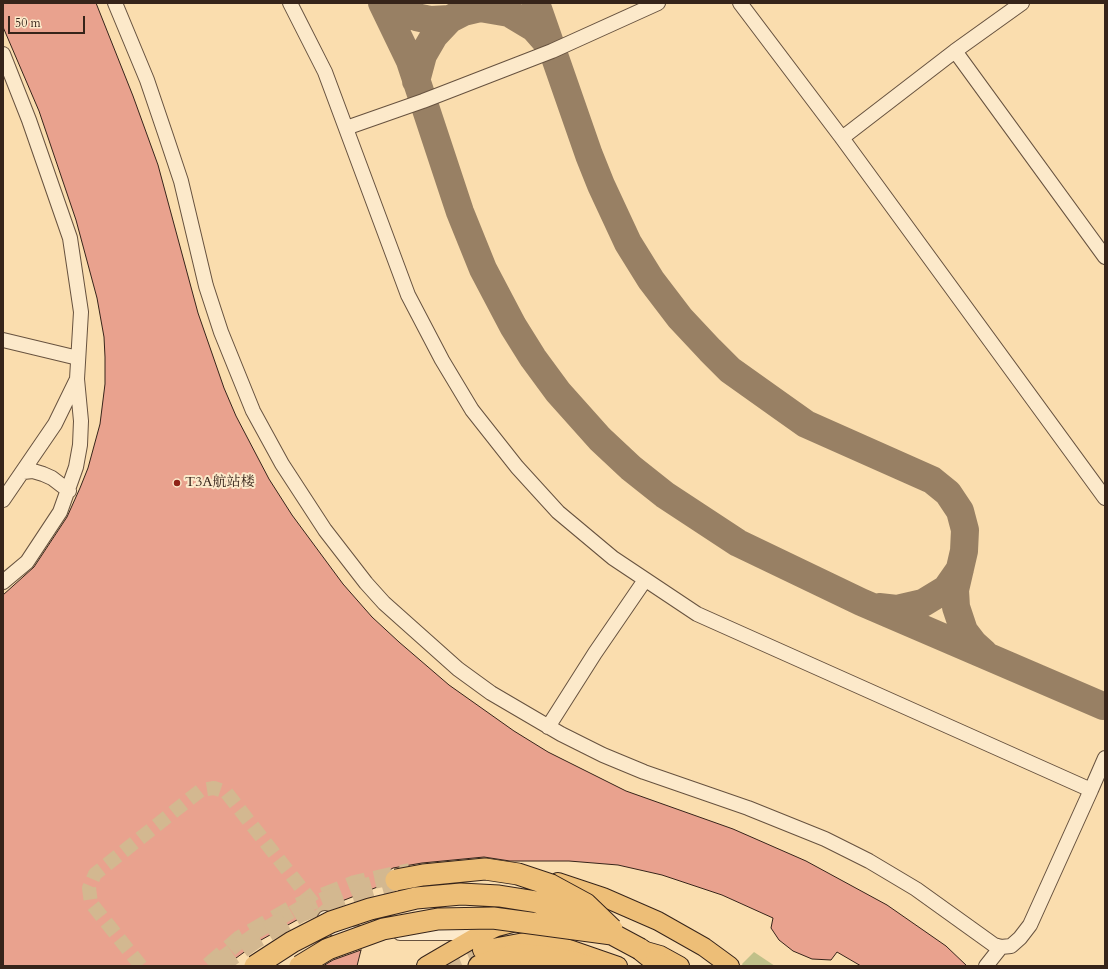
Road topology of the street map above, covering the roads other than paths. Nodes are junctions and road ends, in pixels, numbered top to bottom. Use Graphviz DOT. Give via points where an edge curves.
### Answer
graph roads {
  1 [pos="116,3"];
  2 [pos="290,3"];
  3 [pos="658,3"];
  4 [pos="740,3"];
  5 [pos="1022,3"];
  6 [pos="955,51"];
  7 [pos="3,54"];
  8 [pos="346,128"];
  9 [pos="842,138"];
  10 [pos="1105,257"];
  11 [pos="3,340"];
  12 [pos="78,358"];
  13 [pos="77,379"];
  14 [pos="23,472"];
  15 [pos="69,491"];
  16 [pos="1105,498"];
  17 [pos="3,500"];
  18 [pos="645,580"];
  19 [pos="3,582"];
  20 [pos="548,727"];
  21 [pos="1105,758"];
  22 [pos="1091,790"];
  23 [pos="446,867"];
  24 [pos="396,880"];
  25 [pos="632,910"];
  26 [pos="324,917"];
  27 [pos="497,927"];
  28 [pos="625,941"];
  29 [pos="1001,947"];
  30 [pos="480,958"];
  31 [pos="254,966"];
  32 [pos="300,966"];
  33 [pos="426,966"];
  34 [pos="586,966"];
  35 [pos="618,966"];
  36 [pos="661,966"];
  37 [pos="680,966"];
  38 [pos="730,966"];
  39 [pos="986,966"];
  1 -- 20 [label="lane" via="147,80 179,174 206,286 221,332 253,411 282,464 339,550 384,603 458,668 491,693"];
  2 -- 8 [label="lane" via="325,72"];
  3 -- 8 [label="lane" via="552,51"];
  4 -- 9 [label="lane"];
  5 -- 6 [label="lane"];
  6 -- 9 [label="lane"];
  6 -- 10 [label="lane"];
  7 -- 12 [label="lane" via="70,238 81,312"];
  8 -- 18 [label="lane" via="408,295 472,410 517,467 558,512 613,558"];
  9 -- 16 [label="lane"];
  11 -- 12 [label="lane"];
  12 -- 13 [label="lane"];
  13 -- 14 [label="lane" via="55,424"];
  13 -- 15 [label="lane" via="81,421 80,445"];
  14 -- 15 [label="lane" via="43,474"];
  14 -- 17 [label="lane"];
  15 -- 19 [label="lane" via="60,512 27,562"];
  18 -- 20 [label="lane" via="595,652"];
  18 -- 22 [label="lane" via="697,614"];
  20 -- 29 [label="lane" via="603,755 644,772 748,808 825,839 900,879 936,902 979,935"];
  21 -- 22 [label="lane"];
  22 -- 29 [label="lane" via="1030,925 1010,946"];
  23 -- 25 [label="main road" via="514,870 578,888"];
  24 -- 28 [label="highway, bridge" via="485,869 518,874 551,885 586,904"];
  25 -- 27 [label="main road" via="612,914 585,913 532,918"];
  25 -- 38 [label="main road" via="704,946"];
  26 -- 27 [label="lane" via="335,929 348,934 457,933"];
  27 -- 33 [label="main road"];
  28 -- 31 [label="highway, bridge" via="537,902 461,894 416,898 331,922"];
  28 -- 32 [label="highway, bridge" via="493,918 438,919 383,929 328,949"];
  28 -- 36 [label="highway"];
  28 -- 37 [label="main road"];
  29 -- 39 [label="lane"];
  30 -- 34 [label="highway" via="495,960 518,955 545,956"];
  30 -- 35 [label="main road" via="540,939"];
}
